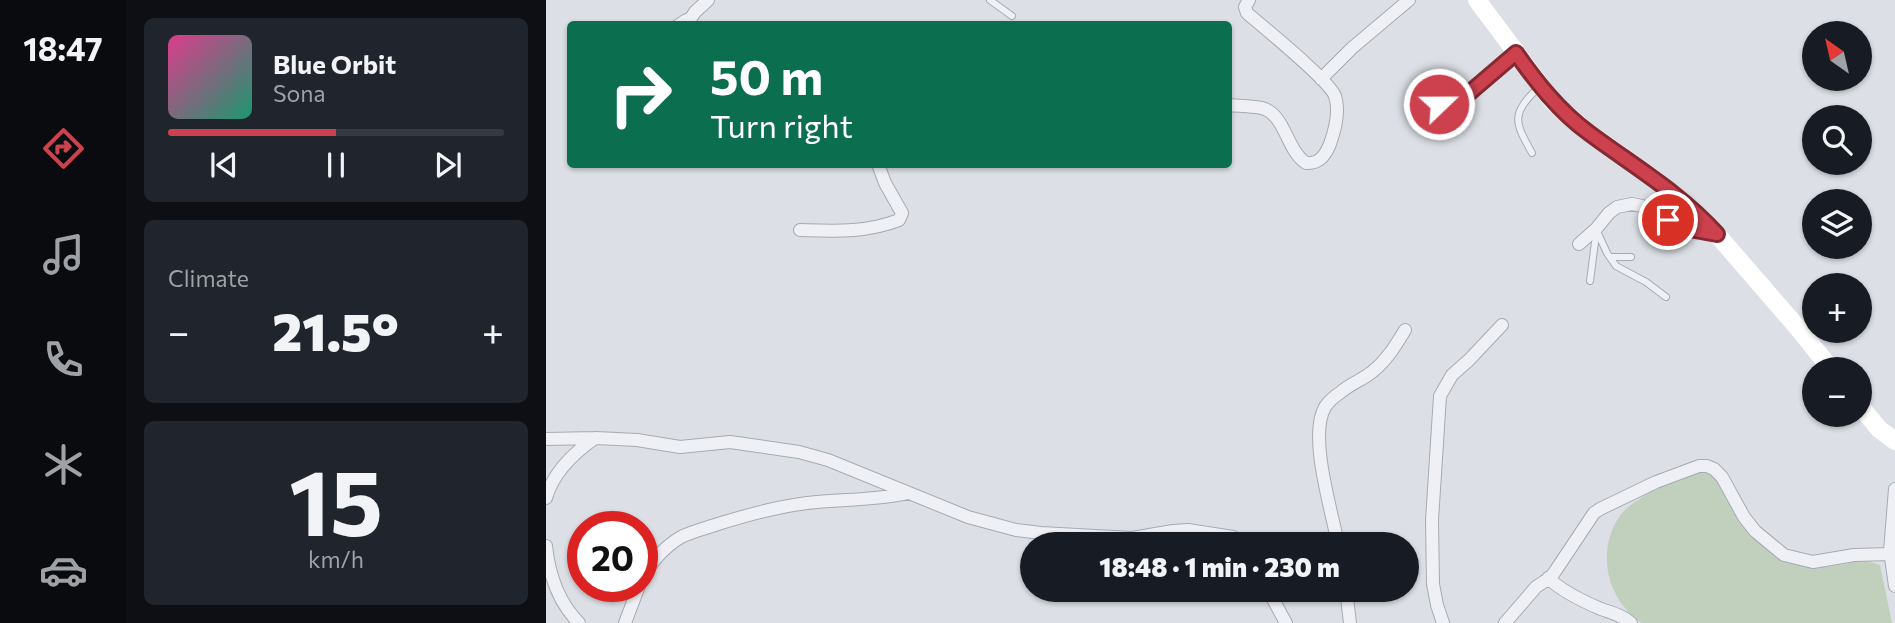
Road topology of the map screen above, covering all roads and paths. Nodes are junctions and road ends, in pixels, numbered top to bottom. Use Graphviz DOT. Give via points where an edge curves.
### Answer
graph roads {
  1 [pos="708,0"];
  2 [pos="990,0"];
  3 [pos="1249,0"];
  4 [pos="1409,0"];
  5 [pos="1477,0"];
  6 [pos="1012,16"];
  7 [pos="689,20"];
  8 [pos="1516,53"];
  9 [pos="1321,79"];
  10 [pos="1540,85"];
  11 [pos="1439,104"];
  12 [pos="1232,106"];
  13 [pos="1532,152"];
  14 [pos="879,168"];
  15 [pos="800,230"];
  16 [pos="1597,231"];
  17 [pos="1717,234"];
  18 [pos="1579,244"];
  19 [pos="1610,257"];
  20 [pos="1631,257"];
  21 [pos="1590,281"];
  22 [pos="1666,297"];
  23 [pos="1502,326"];
  24 [pos="1405,330"];
  25 [pos="1821,357"];
  26 [pos="1872,421"];
  27 [pos="596,438"];
  28 [pos="546,439"];
  29 [pos="1895,441"];
  30 [pos="1895,489"];
  31 [pos="908,493"];
  32 [pos="546,498"];
  33 [pos="1033,532"];
  34 [pos="1168,532"];
  35 [pos="1201,532"];
  36 [pos="1336,532"];
  37 [pos="546,546"];
  38 [pos="1891,554"];
  39 [pos="658,558"];
  40 [pos="1548,578"];
  41 [pos="1895,586"];
  42 [pos="633,602"];
  43 [pos="1275,602"];
  44 [pos="1347,602"];
  45 [pos="579,623"];
  46 [pos="625,623"];
  47 [pos="1286,623"];
  48 [pos="1350,623"];
  49 [pos="1443,623"];
  50 [pos="1505,623"];
  51 [pos="1631,623"];
  1 -- 7 [label="street"];
  2 -- 6 [label="lane"];
  3 -- 9 [label="street" via="1247,13"];
  4 -- 9 [label="street"];
  5 -- 8 [label="street"];
  8 -- 10 [label="street"];
  8 -- 11 [label="lane" via="1461,100"];
  9 -- 12 [label="street" via="1334,94 1336,116 1326,152 1311,164 1298,158 1271,113"];
  10 -- 13 [label="lane" via="1526,99 1518,117 1519,130"];
  10 -- 17 [label="street" via="1588,132 1678,197"];
  14 -- 15 [label="street" via="902,213 899,220 858,231"];
  16 -- 17 [label="street" via="1609,213 1632,204 1684,228"];
  16 -- 18 [label="street"];
  16 -- 19 [label="lane"];
  16 -- 21 [label="lane"];
  17 -- 25 [label="street"];
  19 -- 20 [label="lane"];
  19 -- 22 [label="lane" via="1616,266"];
  23 -- 49 [label="street" via="1452,375 1440,396 1432,520 1433,584"];
  24 -- 36 [label="street" via="1383,362 1334,397 1320,421 1321,462"];
  26 -- 29 [label="street"];
  27 -- 28 [label="street"];
  27 -- 31 [label="street" via="680,447 730,442 799,452"];
  27 -- 32 [label="street" via="562,468"];
  30 -- 38 [label="street"];
  31 -- 33 [label="street" via="978,520"];
  31 -- 39 [label="street" via="757,513 683,536"];
  34 -- 35 [label="street"];
  37 -- 45 [label="street" via="559,594"];
  38 -- 40 [label="street" via="1813,562 1784,555 1755,531 1721,477 1707,466 1699,466 1600,509"];
  38 -- 41 [label="street"];
  40 -- 50 [label="street"];
  40 -- 51 [label="street" via="1557,587"];
  42 -- 46 [label="street"];
  43 -- 47 [label="street"];
  44 -- 48 [label="street"];
}
